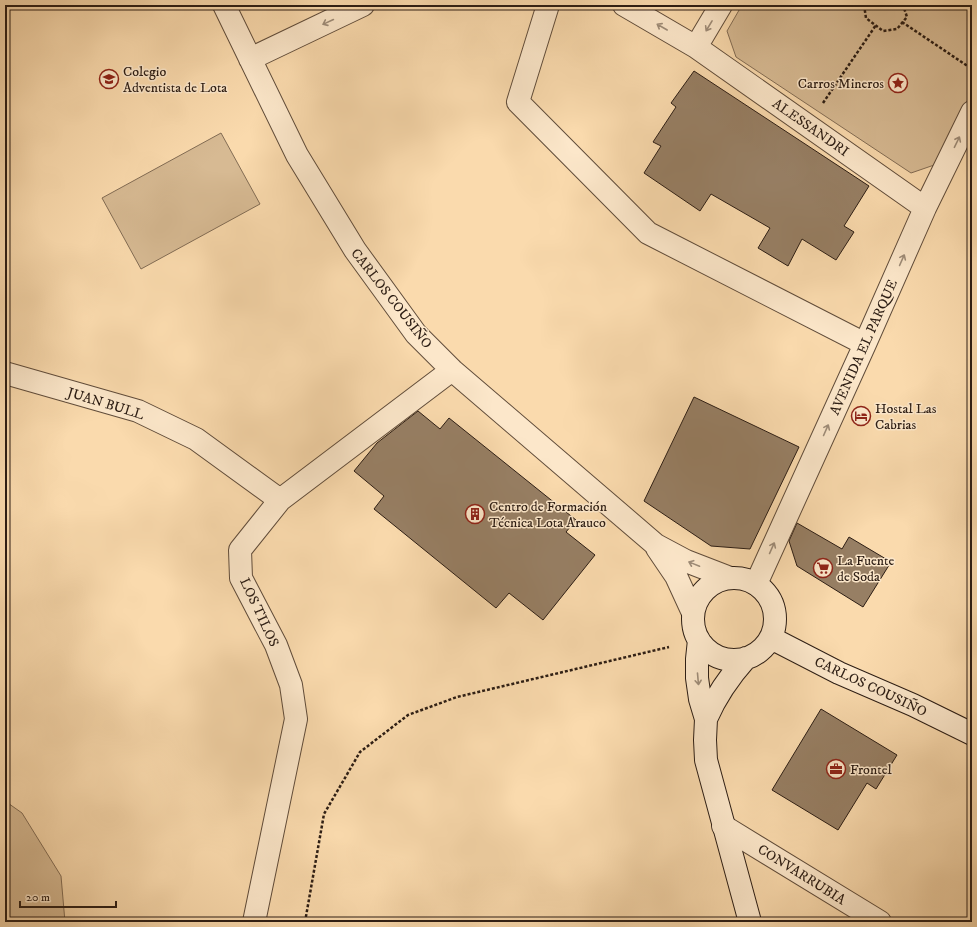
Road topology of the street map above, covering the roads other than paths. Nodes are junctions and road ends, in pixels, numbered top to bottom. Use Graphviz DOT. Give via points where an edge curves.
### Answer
graph roads {
  1 [pos="224,5"];
  2 [pos="363,5"];
  3 [pos="548,5"];
  4 [pos="624,5"];
  5 [pos="721,5"];
  6 [pos="696,47"];
  7 [pos="250,59"];
  8 [pos="972,112"];
  9 [pos="925,208"];
  10 [pos="865,344"];
  11 [pos="452,370"];
  12 [pos="5,373"];
  13 [pos="280,500"];
  14 [pos="656,545"];
  15 [pos="730,578"];
  16 [pos="756,584"];
  17 [pos="694,614"];
  18 [pos="771,638"];
  19 [pos="699,640"];
  20 [pos="746,658"];
  21 [pos="706,719"];
  22 [pos="972,734"];
  23 [pos="723,826"];
  24 [pos="254,922"];
  25 [pos="750,922"];
  26 [pos="880,922"];
  1 -- 7 [label="street, CARLOS COUSIÑO"];
  2 -- 7 [label="street, one-way"];
  3 -- 10 [label="street" via="518,102 648,233"];
  6 -- 4 [label="street, ALESSANDRI, one-way"];
  5 -- 6 [label="street, one-way"];
  6 -- 9 [label="street, ALESSANDRI"];
  7 -- 11 [label="street, CARLOS COUSIÑO" via="297,155 355,250 416,334"];
  9 -- 8 [label="street, AVENIDA EL PARQUE, one-way"];
  10 -- 9 [label="street, AVENIDA EL PARQUE, one-way"];
  16 -- 10 [label="street, AVENIDA EL PARQUE, one-way"];
  11 -- 13 [label="street, LOS TILOS"];
  11 -- 14 [label="street, CARLOS COUSIÑO"];
  12 -- 13 [label="street, JUAN BULL" via="138,411 196,439"];
  13 -- 24 [label="street, LOS TILOS" via="240,550 241,578 276,645 292,685 296,719"];
  15 -- 14 [label="street, CARLOS COUSIÑO, one-way" via="686,561"];
  14 -- 17 [label="street, CARLOS COUSIÑO" via="676,576"];
  15 -- 16 [label="street" via="739,578"];
  15 -- 17 [label="street" via="706,589 700,596"];
  16 -- 18 [label="street" via="767,594 774,608 775,623"];
  17 -- 19 [label="street" via="693,623"];
  18 -- 20 [label="street" via="756,654"];
  18 -- 22 [label="street, CARLOS COUSIÑO"];
  19 -- 20 [label="street" via="714,655 725,659"];
  19 -- 21 [label="street, one-way" via="697,678"];
  20 -- 21 [label="street" via="721,689"];
  21 -- 23 [label="street" via="706,760"];
  23 -- 25 [label="street"];
  23 -- 26 [label="street, CONVARRUBIA"];
}
